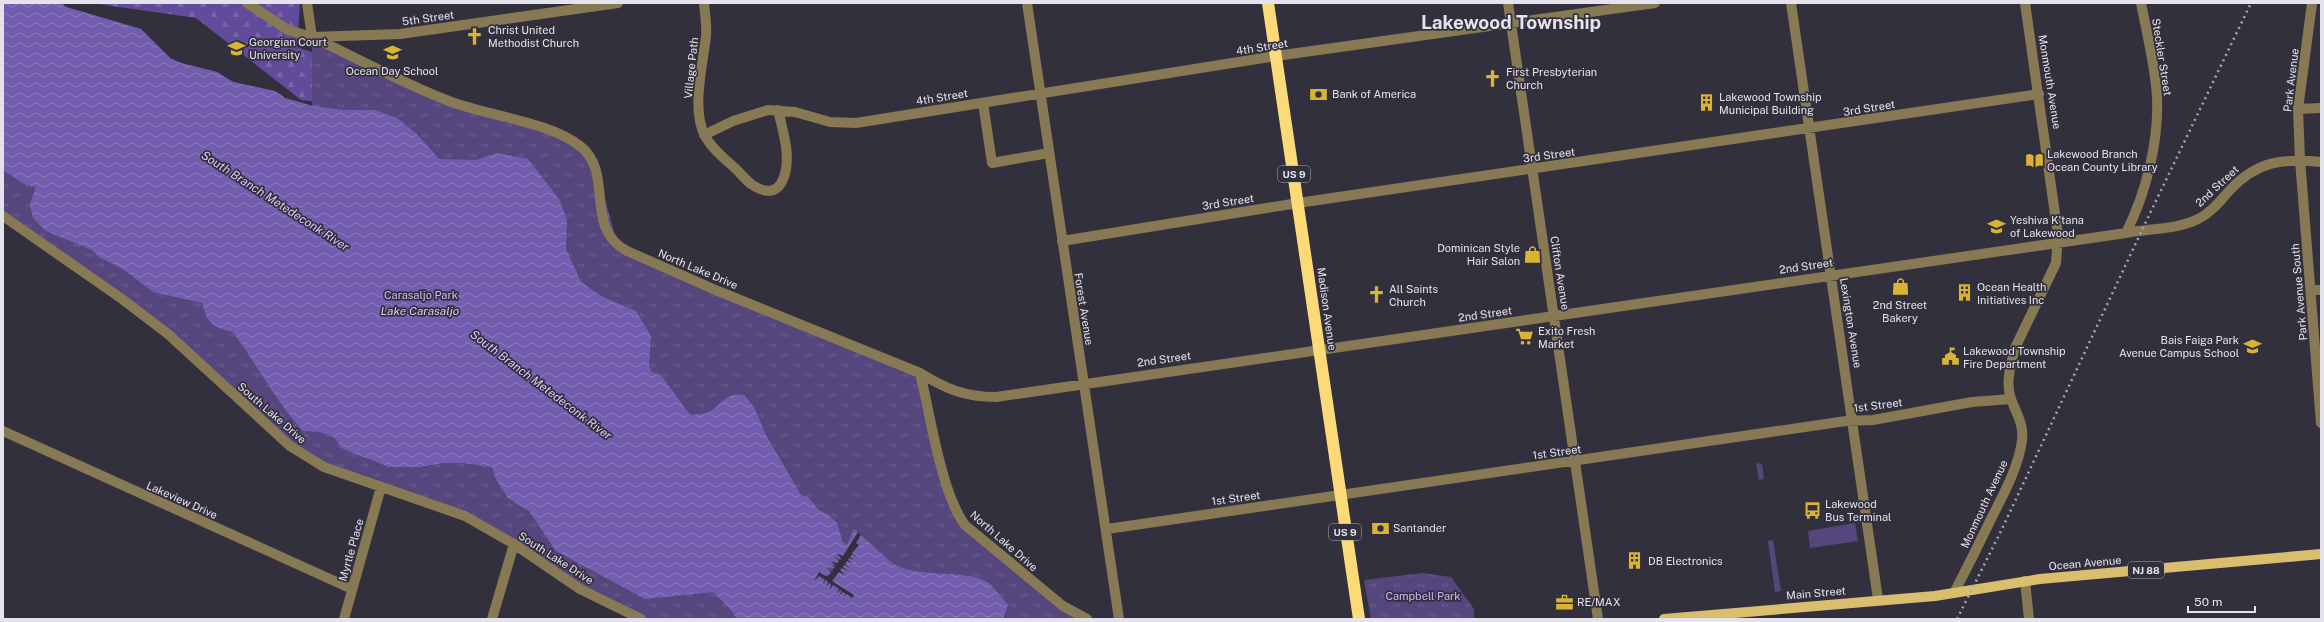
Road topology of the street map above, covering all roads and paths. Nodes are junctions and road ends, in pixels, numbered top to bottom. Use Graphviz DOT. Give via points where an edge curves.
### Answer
graph roads {
  1 [pos="247,3"];
  2 [pos="307,3"];
  3 [pos="618,3"];
  4 [pos="704,3"];
  5 [pos="1027,3"];
  6 [pos="1268,3"];
  7 [pos="1508,3"];
  8 [pos="1654,3"];
  9 [pos="1791,3"];
  10 [pos="2026,3"];
  11 [pos="2141,3"];
  12 [pos="2312,3"];
  13 [pos="1510,23"];
  14 [pos="312,37"];
  15 [pos="1276,56"];
  16 [pos="1041,93"];
  17 [pos="2039,94"];
  18 [pos="983,103"];
  19 [pos="2321,108"];
  20 [pos="778,110"];
  21 [pos="2298,110"];
  22 [pos="1809,130"];
  23 [pos="704,135"];
  24 [pos="1049,153"];
  25 [pos="2300,160"];
  26 [pos="2321,162"];
  27 [pos="1532,170"];
  28 [pos="1298,203"];
  29 [pos="3,216"];
  30 [pos="2126,233"];
  31 [pos="1062,242"];
  32 [pos="2058,242"];
  33 [pos="1832,275"];
  34 [pos="2316,290"];
  35 [pos="1554,316"];
  36 [pos="1319,349"];
  37 [pos="920,373"];
  38 [pos="1083,383"];
  39 [pos="2011,398"];
  40 [pos="2320,409"];
  41 [pos="1853,420"];
  42 [pos="2321,423"];
  43 [pos="3,431"];
  44 [pos="1576,462"];
  45 [pos="381,487"];
  46 [pos="1340,495"];
  47 [pos="1106,529"];
  48 [pos="514,544"];
  49 [pos="2321,554"];
  50 [pos="2025,581"];
  51 [pos="352,589"];
  52 [pos="1971,591"];
  53 [pos="1954,594"];
  54 [pos="1878,599"];
  55 [pos="344,619"];
  56 [pos="492,619"];
  57 [pos="642,619"];
  58 [pos="1087,619"];
  59 [pos="1119,619"];
  60 [pos="1359,619"];
  61 [pos="1598,619"];
  62 [pos="1664,619"];
  63 [pos="2030,619"];
  1 -- 14 [label="street, North Lake Drive" via="288,30"];
  2 -- 14 [label="street"];
  3 -- 14 [label="street, 5th Street" via="400,34"];
  4 -- 23 [label="street, Village Path" via="706,34 699,96 699,114"];
  5 -- 16 [label="street, Forest Avenue"];
  6 -- 15 [label="highway, Madison Avenue / US 9"];
  7 -- 13 [label="street, Clifton Avenue"];
  8 -- 13 [label="street, 4th Street"];
  9 -- 22 [label="street, Lexington Avenue"];
  10 -- 17 [label="street, Monmouth Avenue"];
  11 -- 30 [label="street, Steckler Street" via="2155,80 2158,116 2154,146 2140,203"];
  12 -- 21 [label="street, Park Avenue"];
  13 -- 15 [label="street, 4th Street"];
  13 -- 27 [label="street, Clifton Avenue"];
  14 -- 37 [label="street, North Lake Drive" via="450,101 530,124 581,146 592,159 598,177 604,224 608,236 616,246 718,291"];
  15 -- 16 [label="street, 4th Street"];
  15 -- 28 [label="highway, Madison Avenue / US 9"];
  16 -- 18 [label="street, 4th Street"];
  16 -- 24 [label="street, Forest Avenue"];
  17 -- 22 [label="street, 3rd Street"];
  17 -- 32 [label="street, Monmouth Avenue"];
  18 -- 20 [label="street, 4th Street" via="856,123 830,122"];
  18 -- 24 [label="street" via="992,163"];
  19 -- 21 [label="street"];
  20 -- 23 [label="street" via="768,110 740,118"];
  20 -- 23 [label="street, Village Path" via="786,147 786,173 783,184 775,190 766,191 751,184"];
  21 -- 25 [label="street, Park Avenue"];
  22 -- 27 [label="street, 3rd Street"];
  22 -- 33 [label="street, Lexington Avenue"];
  24 -- 31 [label="street, Forest Avenue"];
  25 -- 26 [label="street, 2nd Street"];
  25 -- 30 [label="street, 2nd Street" via="2266,164 2251,171 2215,207 2199,219 2177,226"];
  25 -- 34 [label="street, Park Avenue South"];
  27 -- 28 [label="street, 3rd Street"];
  27 -- 35 [label="street, Clifton Avenue"];
  28 -- 31 [label="street, 3rd Street"];
  28 -- 36 [label="highway, Madison Avenue / US 9"];
  29 -- 45 [label="street, South Lake Drive" via="168,334 290,446 324,467"];
  30 -- 32 [label="street"];
  31 -- 38 [label="street, Forest Avenue"];
  32 -- 33 [label="street, 2nd Street"];
  32 -- 39 [label="street, Monmouth Avenue" via="2056,263 2011,363 2008,379"];
  33 -- 35 [label="street, 2nd Street"];
  33 -- 41 [label="street, Lexington Avenue"];
  34 -- 40 [label="street, Park Avenue South"];
  35 -- 36 [label="street, 2nd Street"];
  35 -- 44 [label="street, Clifton Avenue"];
  36 -- 38 [label="street, 2nd Street"];
  36 -- 46 [label="highway, Madison Avenue / US 9"];
  37 -- 38 [label="street, 2nd Street" via="942,386 974,397 996,397"];
  37 -- 58 [label="street, North Lake Drive" via="942,467 956,513 965,525 1060,604"];
  38 -- 47 [label="street, Forest Avenue"];
  39 -- 41 [label="street, 1st Street" via="1972,402 1873,420"];
  39 -- 53 [label="street, Monmouth Avenue" via="2022,429 2018,458 2003,496"];
  40 -- 42 [label="street, Park Avenue South"];
  41 -- 44 [label="street, 1st Street"];
  41 -- 54 [label="street, Lexington Avenue"];
  43 -- 51 [label="street, Lakeview Drive"];
  44 -- 46 [label="street, 1st Street"];
  44 -- 61 [label="street, Clifton Avenue"];
  45 -- 48 [label="street, South Lake Drive" via="465,516"];
  45 -- 51 [label="street, Myrtle Place"];
  46 -- 47 [label="street, 1st Street"];
  46 -- 60 [label="highway, Madison Avenue / US 9"];
  47 -- 59 [label="street, Forest Avenue"];
  48 -- 56 [label="street"];
  48 -- 57 [label="street, South Lake Drive" via="580,589"];
  49 -- 50 [label="main road, Ocean Avenue / NJ 88"];
  50 -- 52 [label="main road, Ocean Avenue / NJ 88"];
  50 -- 63 [label="street"];
  51 -- 55 [label="street, Myrtle Place"];
  52 -- 53 [label="main road, Main Street / NJ 88"];
  53 -- 54 [label="main road, Main Street / NJ 88"];
  54 -- 62 [label="main road, Main Street / NJ 88"];
}
